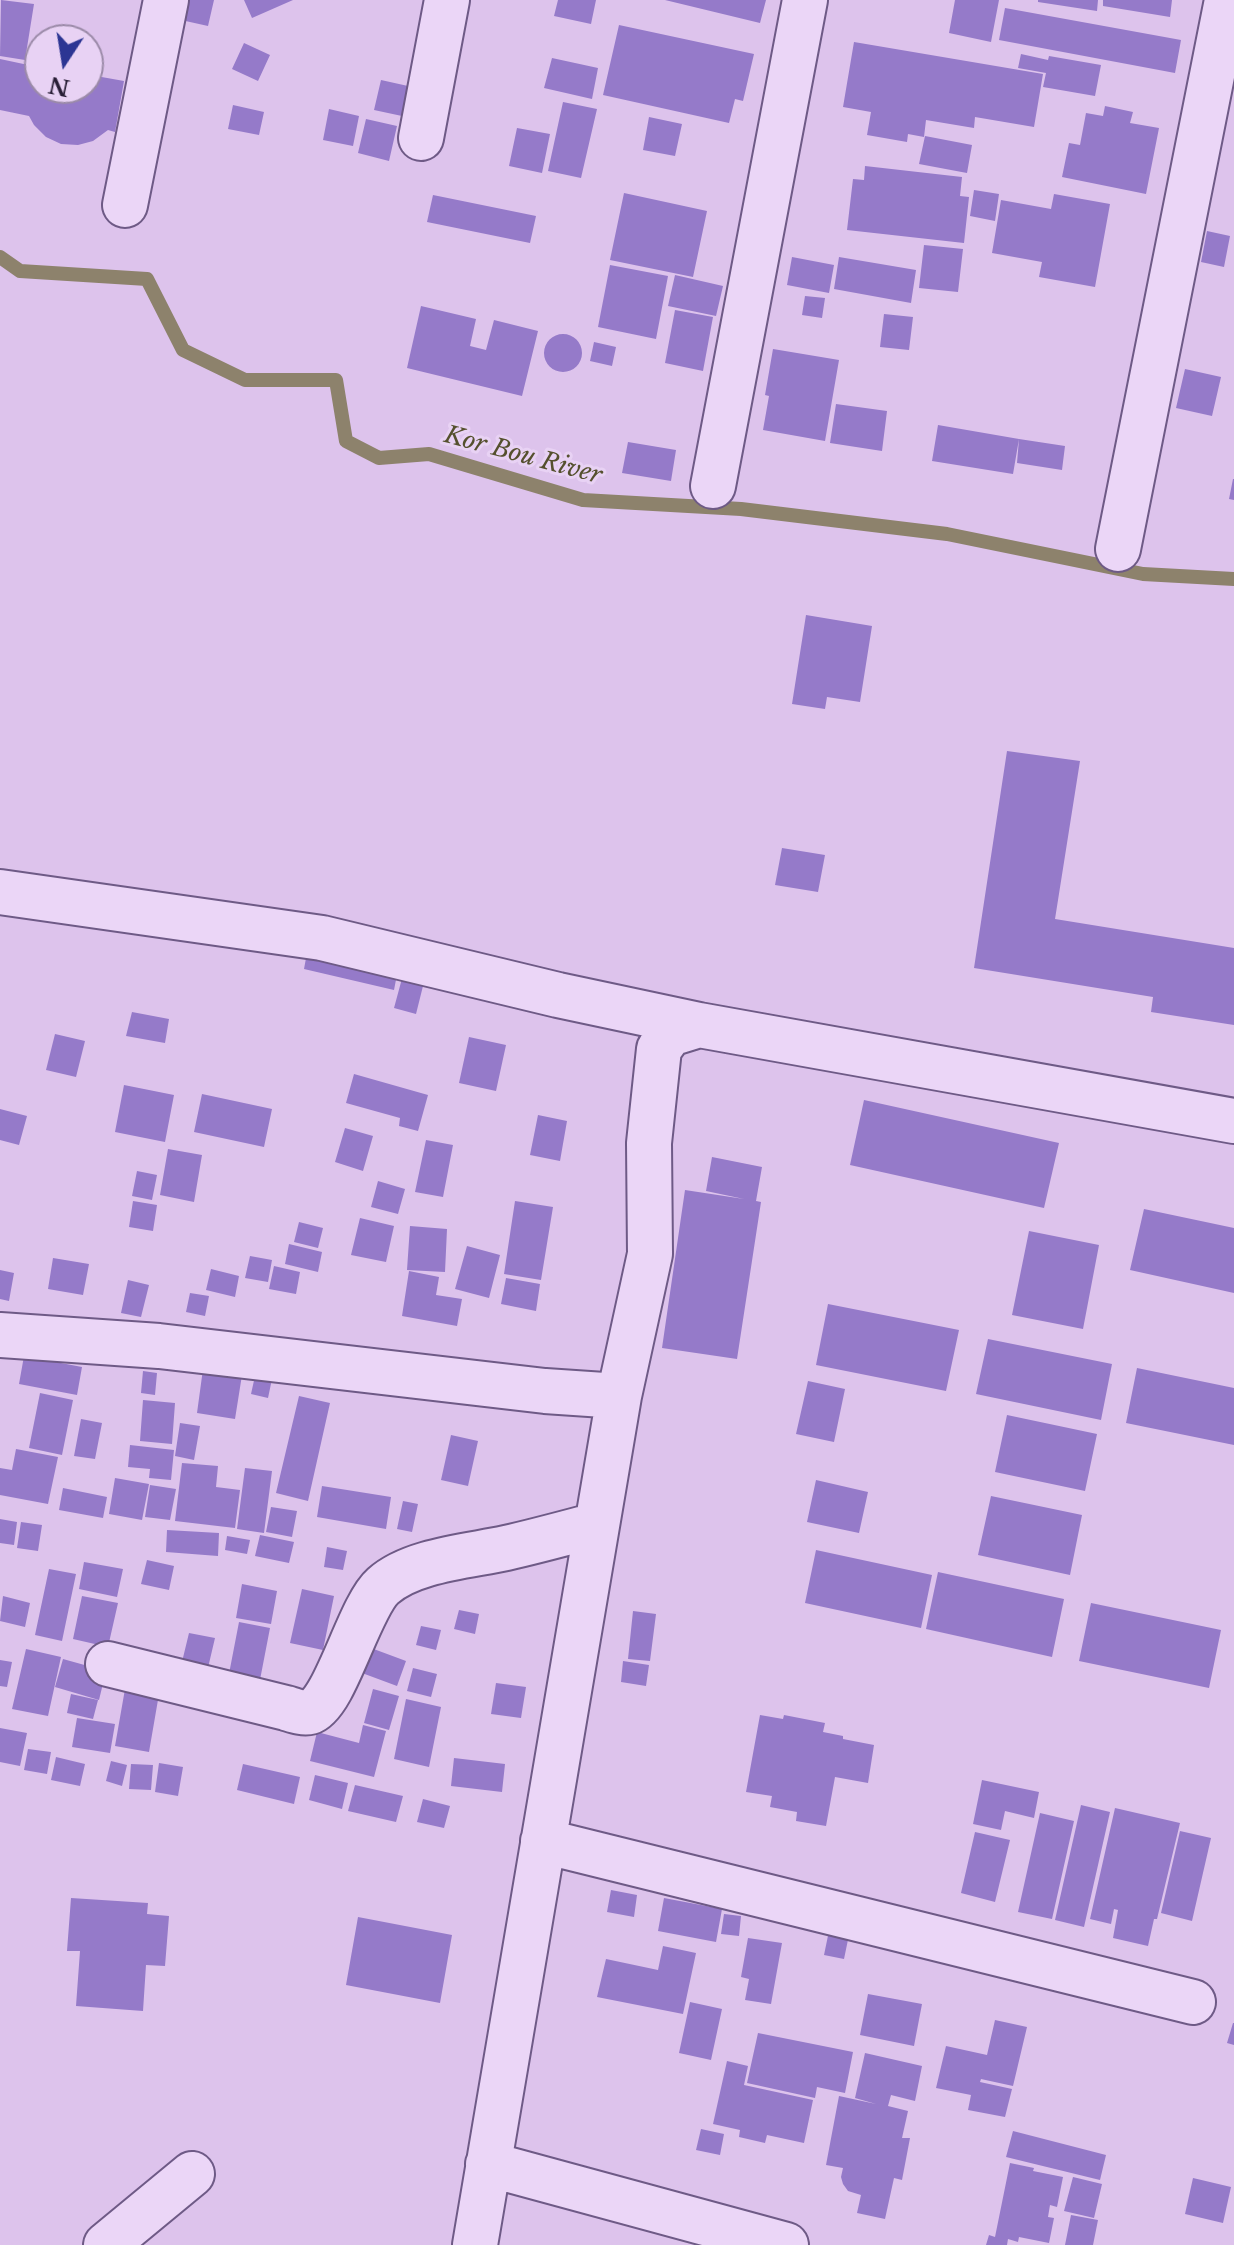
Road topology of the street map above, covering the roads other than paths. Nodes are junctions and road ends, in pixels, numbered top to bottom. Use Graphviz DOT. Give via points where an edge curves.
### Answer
graph roads {
  1 [pos="166,0"];
  2 [pos="447,0"];
  3 [pos="805,0"];
  4 [pos="1227,0"];
  5 [pos="421,138"];
  6 [pos="125,205"];
  7 [pos="713,486"];
  8 [pos="1118,549"];
  9 [pos="0,892"];
  10 [pos="699,1025"];
  11 [pos="1234,1121"];
  12 [pos="0,1335"];
  13 [pos="619,1396"];
  14 [pos="596,1525"];
  15 [pos="108,1664"];
  16 [pos="543,1841"];
  17 [pos="1193,2002"];
  18 [pos="488,2164"];
  19 [pos="192,2174"];
  20 [pos="106,2245"];
  21 [pos="475,2245"];
  22 [pos="786,2245"];
  1 -- 6 [label="street"];
  2 -- 5 [label="street"];
  3 -- 7 [label="street"];
  4 -- 8 [label="street"];
  9 -- 10 [label="street" via="322,938"];
  10 -- 11 [label="street"];
  10 -- 13 [label="street" via="670,1034 659,1049 649,1143 650,1254"];
  12 -- 13 [label="street" via="159,1346"];
  13 -- 14 [label="street"];
  14 -- 15 [label="street" via="434,1563 391,1579 375,1594 313,1712"];
  14 -- 16 [label="street"];
  16 -- 17 [label="street"];
  16 -- 18 [label="street"];
  18 -- 21 [label="street"];
  18 -- 22 [label="street"];
  19 -- 20 [label="street"];
}
